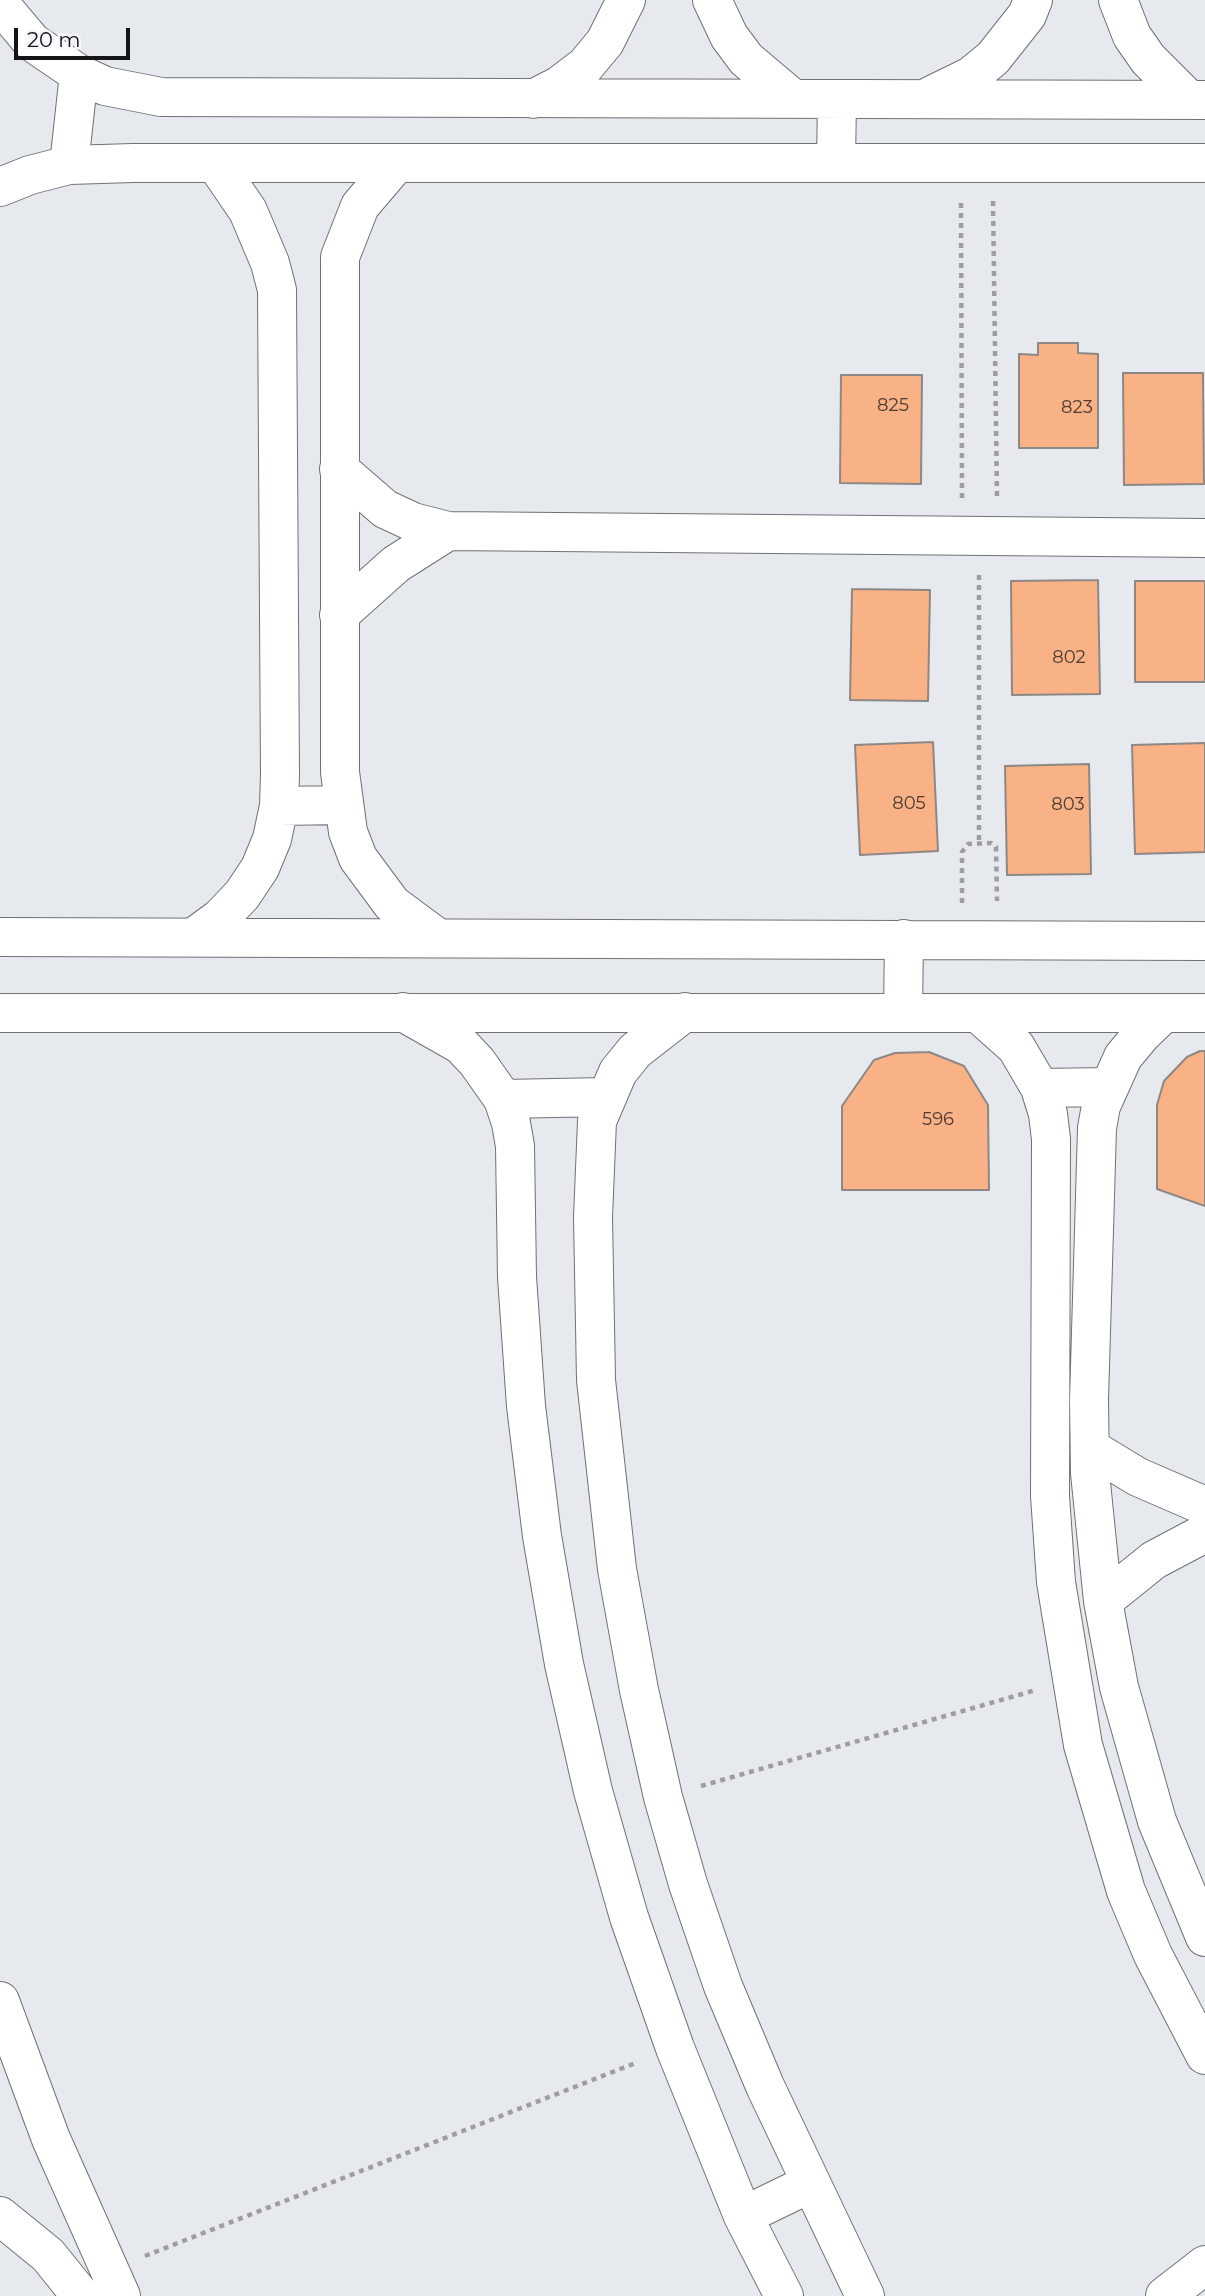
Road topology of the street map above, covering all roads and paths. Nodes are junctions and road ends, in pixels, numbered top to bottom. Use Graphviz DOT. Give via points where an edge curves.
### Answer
graph roads {
  1 [pos="625,0"];
  2 [pos="712,0"];
  3 [pos="1033,0"];
  4 [pos="1118,0"];
  5 [pos="0,4"];
  6 [pos="79,74"];
  7 [pos="791,97"];
  8 [pos="533,99"];
  9 [pos="837,99"];
  10 [pos="920,99"];
  11 [pos="1196,99"];
  12 [pos="836,163"];
  13 [pos="977,163"];
  14 [pos="1205,163"];
  15 [pos="216,164"];
  16 [pos="395,164"];
  17 [pos="69,165"];
  18 [pos="0,187"];
  19 [pos="277,312"];
  20 [pos="338,312"];
  21 [pos="338,469"];
  22 [pos="448,531"];
  23 [pos="979,536"];
  24 [pos="1205,538"];
  25 [pos="338,615"];
  26 [pos="343,805"];
  27 [pos="279,806"];
  28 [pos="979,844"];
  29 [pos="0,937"];
  30 [pos="194,937"];
  31 [pos="438,937"];
  32 [pos="904,939"];
  33 [pos="980,940"];
  34 [pos="1205,941"];
  35 [pos="403,1012"];
  36 [pos="685,1012"];
  37 [pos="903,1012"];
  38 [pos="0,1013"];
  39 [pos="1164,1013"];
  40 [pos="1205,1013"];
  41 [pos="979,1014"];
  42 [pos="1109,1087"];
  43 [pos="1040,1088"];
  44 [pos="605,1097"];
  45 [pos="503,1099"];
  46 [pos="1090,1448"];
  47 [pos="1205,1506"];
  48 [pos="1205,1533"];
  49 [pos="1103,1601"];
  50 [pos="1070,1680"];
  51 [pos="663,1797"];
  52 [pos="1205,1937"];
  53 [pos="0,2001"];
  54 [pos="675,2048"];
  55 [pos="1205,2055"];
  56 [pos="811,2183"];
  57 [pos="0,2216"];
  58 [pos="743,2216"];
  59 [pos="1205,2265"];
  60 [pos="115,2283"];
  61 [pos="81,2296"];
  62 [pos="783,2296"];
  63 [pos="865,2296"];
  64 [pos="1165,2296"];
  1 -- 8 [label="street" via="605,42 584,66"];
  2 -- 7 [label="street" via="746,60"];
  3 -- 10 [label="street" via="1027,15 993,58 946,90"];
  4 -- 11 [label="street" via="1132,36 1148,60"];
  5 -- 6 [label="street" via="32,42"];
  6 -- 8 [label="street" via="105,86 161,97"];
  6 -- 17 [label="street"];
  7 -- 8 [label="street"];
  7 -- 9 [label="street"];
  9 -- 10 [label="street"];
  9 -- 12 [label="street"];
  10 -- 11 [label="street"];
  12 -- 13 [label="street"];
  12 -- 16 [label="street"];
  13 -- 14 [label="street"];
  13 -- 23 [label="path"];
  13 -- 23 [label="path"];
  15 -- 16 [label="street"];
  15 -- 17 [label="street"];
  15 -- 19 [label="street" via="260,237 277,290"];
  16 -- 20 [label="street" via="376,184 348,231 340,257"];
  17 -- 18 [label="street"];
  19 -- 20 [label="street"];
  19 -- 27 [label="street"];
  20 -- 21 [label="street"];
  21 -- 22 [label="street" via="385,509"];
  21 -- 25 [label="street"];
  22 -- 23 [label="street"];
  22 -- 25 [label="street" via="396,564"];
  23 -- 24 [label="street"];
  23 -- 28 [label="path"];
  25 -- 26 [label="street"];
  26 -- 27 [label="street"];
  26 -- 31 [label="street" via="358,858 373,883 391,904"];
  27 -- 30 [label="street" via="272,839 242,895"];
  28 -- 33 [label="path" via="963,848"];
  28 -- 33 [label="path" via="996,847"];
  29 -- 30 [label="street"];
  30 -- 31 [label="street"];
  31 -- 32 [label="street"];
  32 -- 33 [label="street"];
  32 -- 37 [label="street"];
  33 -- 34 [label="street"];
  35 -- 36 [label="street"];
  35 -- 38 [label="street"];
  35 -- 45 [label="street" via="461,1045"];
  36 -- 37 [label="street"];
  36 -- 44 [label="street" via="635,1051"];
  37 -- 41 [label="street"];
  39 -- 40 [label="street"];
  39 -- 41 [label="street"];
  39 -- 42 [label="street" via="1123,1058"];
  41 -- 43 [label="street" via="1016,1047"];
  42 -- 43 [label="street"];
  42 -- 46 [label="street" via="1101,1106 1095,1151"];
  43 -- 50 [label="street" via="1051,1139 1050,1496"];
  44 -- 45 [label="street"];
  44 -- 51 [label="street" via="594,1147 596,1380 617,1569"];
  45 -- 54 [label="street" via="515,1146 517,1277 526,1406 564,1664 625,1904"];
  46 -- 47 [label="street" via="1138,1477"];
  46 -- 49 [label="street"];
  48 -- 49 [label="street" via="1154,1560"];
  49 -- 52 [label="street" via="1137,1757 1157,1821"];
  50 -- 51 [label="path"];
  50 -- 55 [label="street" via="1093,1785 1126,1891"];
  51 -- 56 [label="street" via="723,1986"];
  53 -- 60 [label="street" via="51,2139"];
  54 -- 58 [label="street"];
  54 -- 60 [label="path"];
  56 -- 58 [label="street"];
  56 -- 63 [label="street"];
  57 -- 61 [label="street" via="48,2255"];
  58 -- 62 [label="street"];
  59 -- 64 [label="street"];
}
